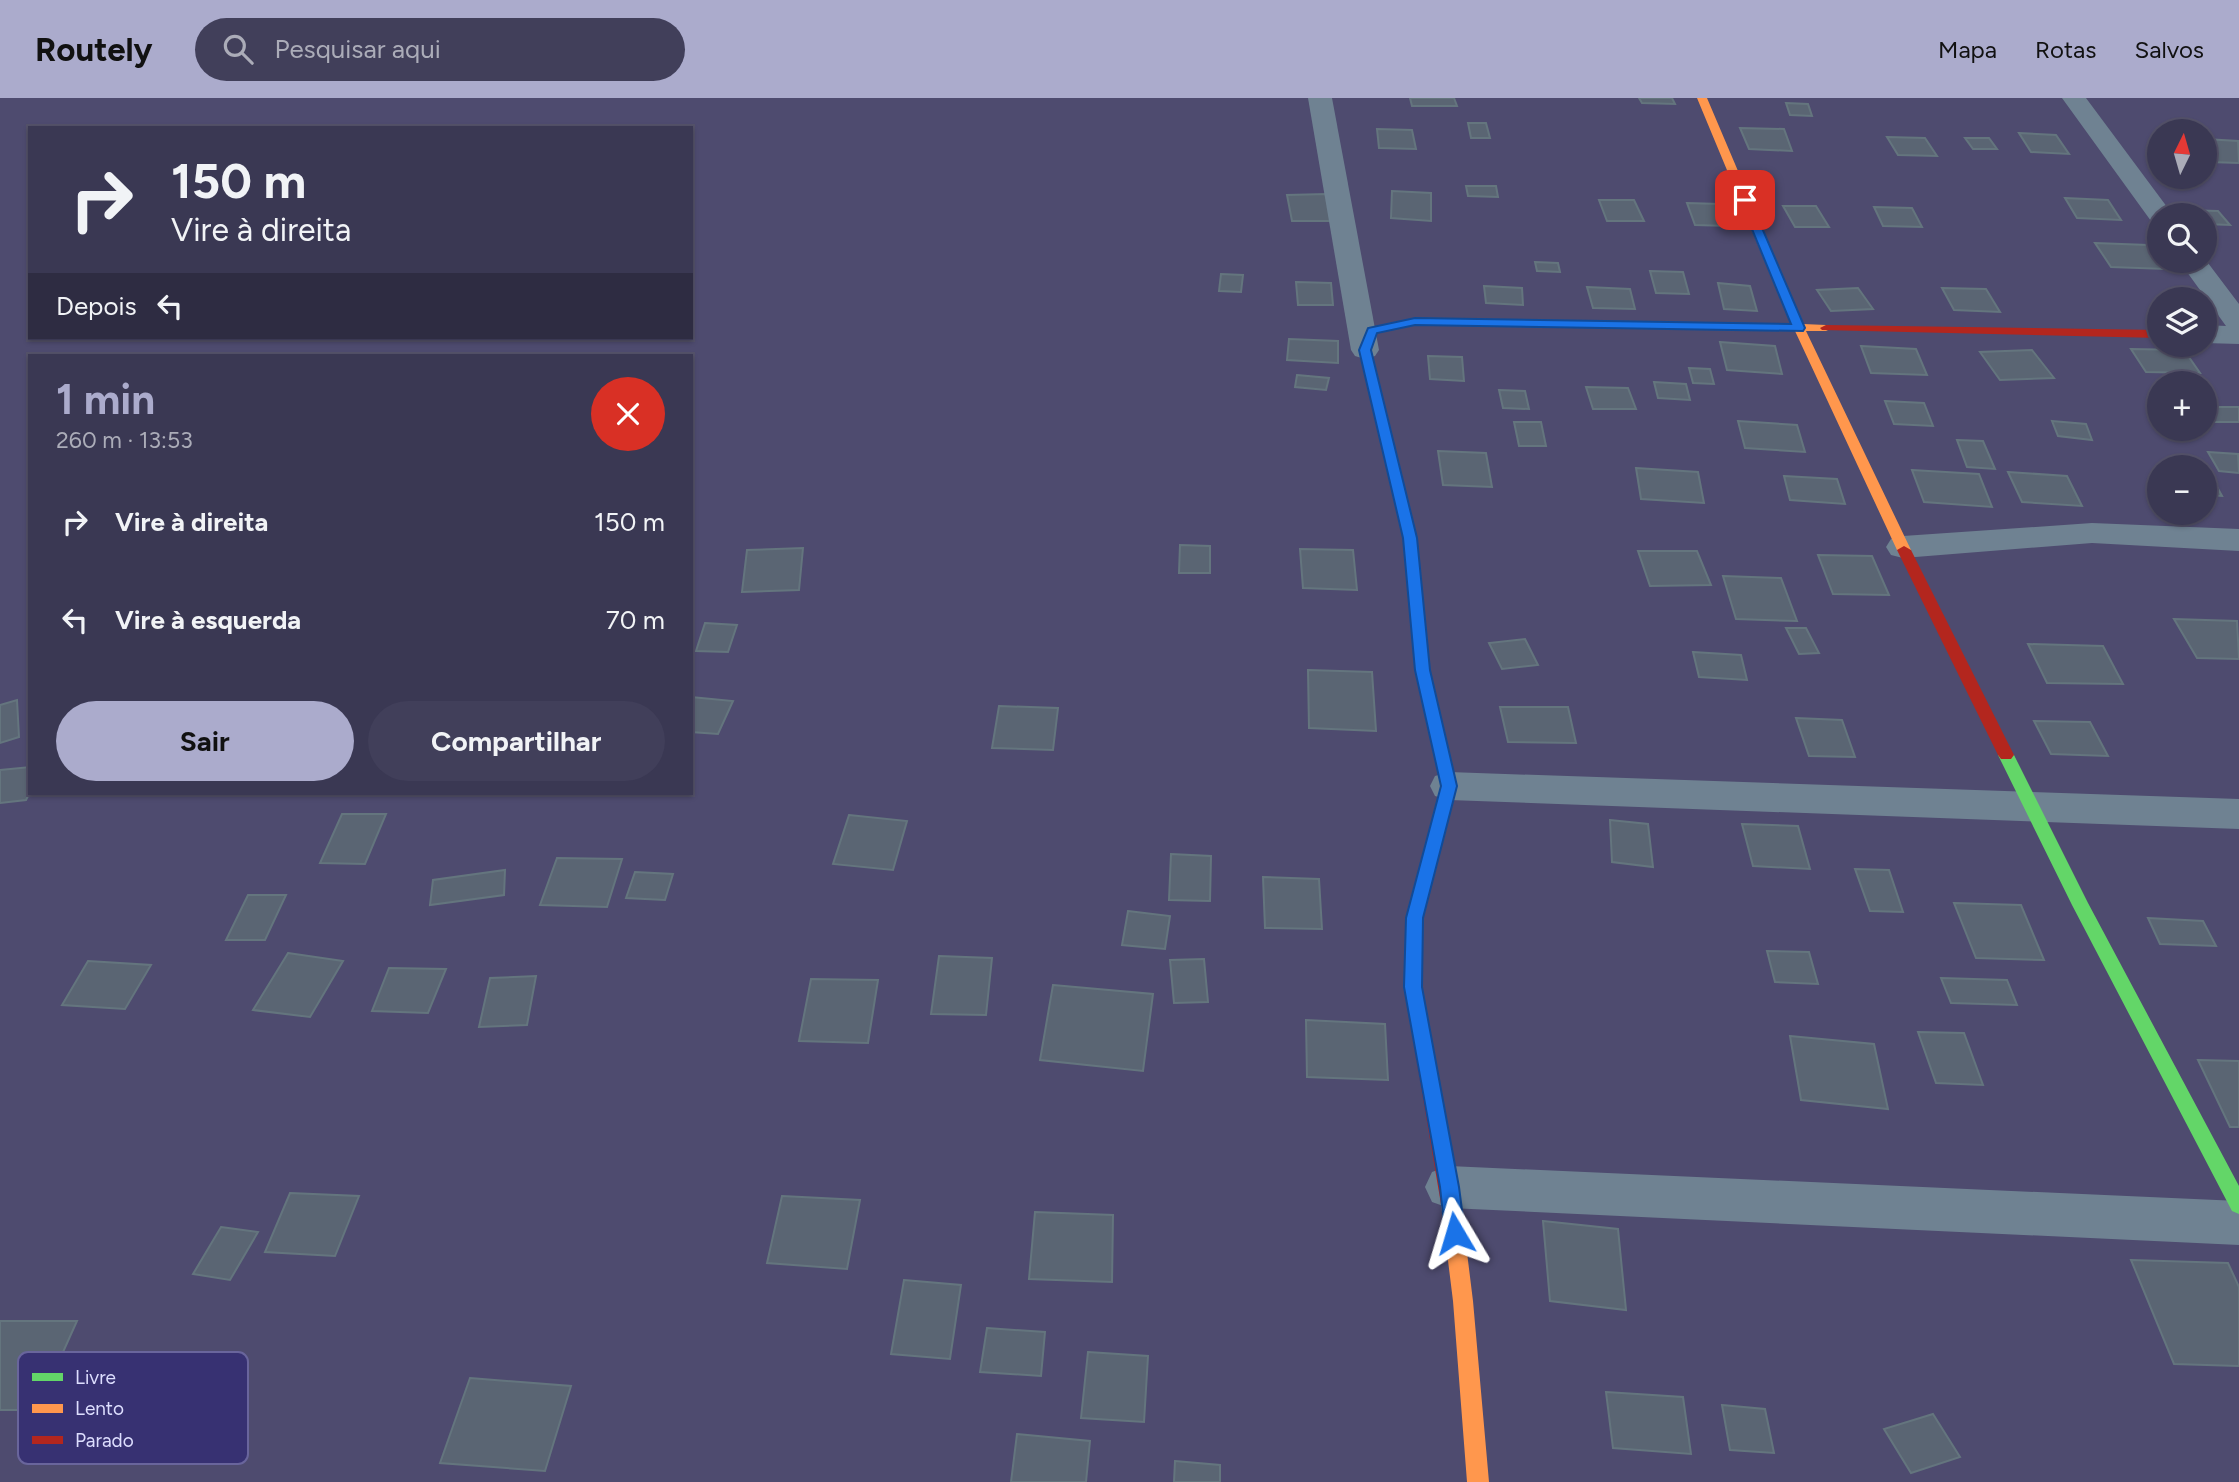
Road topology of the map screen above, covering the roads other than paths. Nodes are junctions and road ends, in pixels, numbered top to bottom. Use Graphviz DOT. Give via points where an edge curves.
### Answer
graph roads {
  1 [pos="1320,98"];
  2 [pos="1702,98"];
  3 [pos="2074,98"];
  4 [pos="2151,203"];
  5 [pos="2202,273"];
  6 [pos="2239,324"];
  7 [pos="1799,328"];
  8 [pos="2147,334"];
  9 [pos="2217,334"];
  10 [pos="2239,335"];
  11 [pos="1365,350"];
  12 [pos="2239,540"];
  13 [pos="1903,547"];
  14 [pos="1449,786"];
  15 [pos="2031,805"];
  16 [pos="2239,814"];
  17 [pos="1450,1187"];
  18 [pos="2239,1205"];
  19 [pos="2239,1223"];
  20 [pos="1478,1482"];
  1 -- 11 [label="street"];
  2 -- 7 [label="street"];
  3 -- 4 [label="street"];
  5 -- 6 [label="street"];
  7 -- 8 [label="street"];
  7 -- 11 [label="street" via="1415,321 1372,330"];
  7 -- 13 [label="street"];
  9 -- 10 [label="street"];
  11 -- 14 [label="street" via="1410,538 1423,670"];
  12 -- 13 [label="street" via="2092,533"];
  13 -- 15 [label="street"];
  14 -- 15 [label="street"];
  14 -- 17 [label="street" via="1415,918 1413,987"];
  15 -- 16 [label="street"];
  15 -- 18 [label="street"];
  17 -- 19 [label="street"];
  17 -- 20 [label="street"];
}
